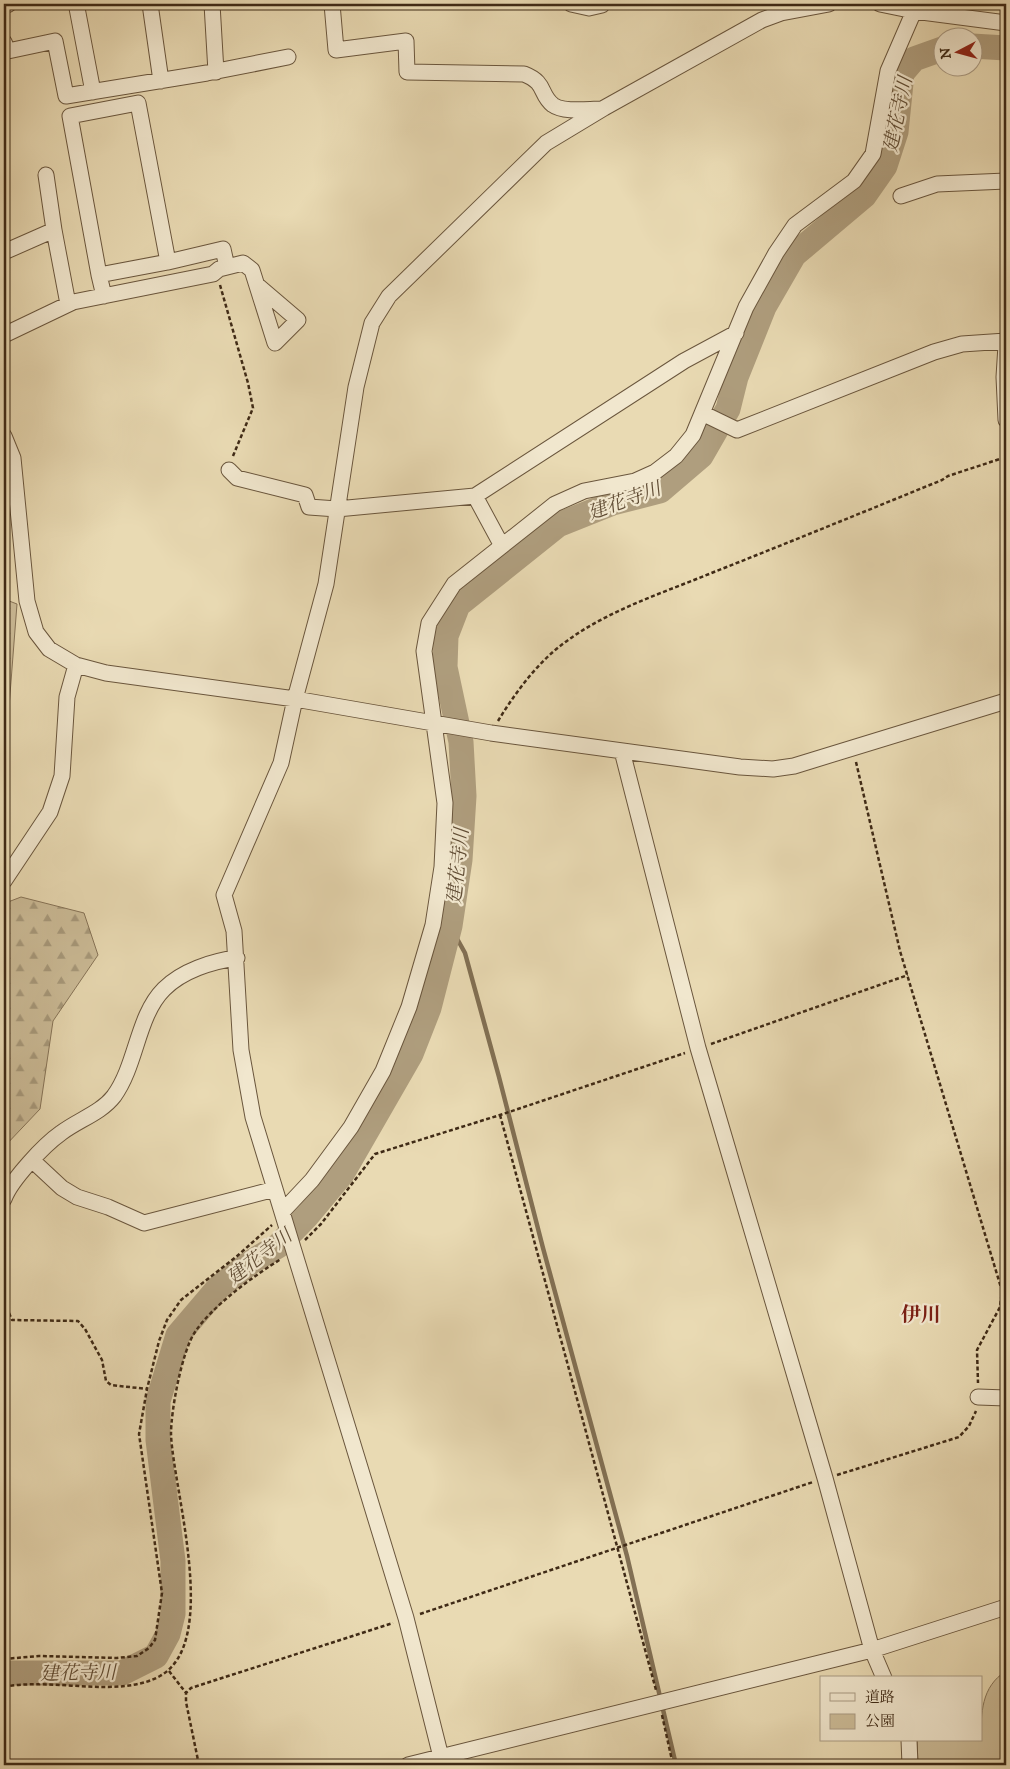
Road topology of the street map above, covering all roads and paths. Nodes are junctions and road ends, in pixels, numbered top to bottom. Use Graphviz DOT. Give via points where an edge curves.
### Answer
graph roads {
  1 [pos="9,4"];
  2 [pos="150,4"];
  3 [pos="212,4"];
  4 [pos="332,4"];
  5 [pos="571,4"];
  6 [pos="829,4"];
  7 [pos="880,4"];
  8 [pos="602,5"];
  9 [pos="4,6"];
  10 [pos="77,8"];
  11 [pos="914,11"];
  12 [pos="1006,23"];
  13 [pos="4,42"];
  14 [pos="288,57"];
  15 [pos="216,72"];
  16 [pos="161,81"];
  17 [pos="92,92"];
  18 [pos="601,109"];
  19 [pos="46,175"];
  20 [pos="1006,181"];
  21 [pos="901,196"];
  22 [pos="54,230"];
  23 [pos="4,252"];
  24 [pos="168,262"];
  25 [pos="223,268"];
  26 [pos="100,275"];
  27 [pos="257,286"];
  28 [pos="104,296"];
  29 [pos="68,304"];
  30 [pos="736,334"];
  31 [pos="4,335"];
  32 [pos="1006,341"];
  33 [pos="1006,345"];
  34 [pos="704,414"];
  35 [pos="1006,420"];
  36 [pos="4,436"];
  37 [pos="1006,457"];
  38 [pos="229,470"];
  39 [pos="475,496"];
  40 [pos="337,509"];
  41 [pos="502,546"];
  42 [pos="76,665"];
  43 [pos="295,699"];
  44 [pos="1006,701"];
  45 [pos="437,723"];
  46 [pos="491,733"];
  47 [pos="853,748"];
  48 [pos="622,751"];
  49 [pos="4,881"];
  50 [pos="237,958"];
  51 [pos="908,975"];
  52 [pos="698,1048"];
  53 [pos="500,1115"];
  54 [pos="33,1161"];
  55 [pos="275,1189"];
  56 [pos="4,1199"];
  57 [pos="282,1212"];
  58 [pos="294,1251"];
  59 [pos="4,1301"];
  60 [pos="147,1389"];
  61 [pos="978,1397"];
  62 [pos="1006,1398"];
  63 [pos="824,1478"];
  64 [pos="618,1546"];
  65 [pos="1006,1607"];
  66 [pos="406,1618"];
  67 [pos="872,1650"];
  68 [pos="4,1659"];
  69 [pos="169,1671"];
  70 [pos="883,1676"];
  71 [pos="4,1687"];
  72 [pos="186,1693"];
  73 [pos="659,1703"];
  74 [pos="909,1742"];
  75 [pos="442,1761"];
  76 [pos="198,1765"];
  77 [pos="408,1765"];
  78 [pos="672,1765"];
  79 [pos="910,1765"];
  1 -- 9 [label="street"];
  2 -- 16 [label="street"];
  3 -- 15 [label="street"];
  4 -- 18 [label="street" via="336,50 406,40 407,72 524,74 537,79 553,105 564,109"];
  5 -- 8 [label="street" via="589,8"];
  6 -- 18 [label="street" via="762,20"];
  7 -- 11 [label="street"];
  10 -- 17 [label="street"];
  11 -- 12 [label="street"];
  11 -- 30 [label="street" via="888,71 873,154 854,181 795,225 761,278"];
  13 -- 17 [label="street" via="8,51 55,41 66,96"];
  14 -- 15 [label="street"];
  15 -- 16 [label="street"];
  16 -- 17 [label="street"];
  18 -- 40 [label="street" via="546,143 389,296 372,323 356,387"];
  19 -- 22 [label="street"];
  20 -- 21 [label="street" via="938,184"];
  22 -- 23 [label="street"];
  22 -- 29 [label="street"];
  24 -- 25 [label="street" via="223,249"];
  24 -- 26 [label="street"];
  24 -- 26 [label="street" via="138,103 80,114 70,116"];
  25 -- 27 [label="street" via="243,263 252,270"];
  25 -- 28 [label="street" via="213,274"];
  25 -- 38 [label="path" via="219,280 253,408"];
  26 -- 28 [label="street"];
  28 -- 29 [label="street"];
  29 -- 31 [label="street"];
  30 -- 34 [label="street"];
  30 -- 39 [label="street" via="684,361"];
  32 -- 34 [label="street" via="962,344 934,352 737,430"];
  33 -- 35 [label="street"];
  34 -- 41 [label="street" via="688,442 655,472 635,481 584,491 554,504"];
  36 -- 42 [label="street" via="13,458 30,617 49,650"];
  37 -- 46 [label="path" via="948,476 591,624 562,644 514,694"];
  38 -- 40 [label="street" via="237,478 305,495 309,507"];
  39 -- 40 [label="street"];
  39 -- 41 [label="street"];
  40 -- 43 [label="street" via="326,584"];
  41 -- 45 [label="street" via="454,584 429,623 424,651"];
  42 -- 43 [label="street" via="106,673"];
  42 -- 49 [label="street" via="67,697 62,776 50,812"];
  43 -- 45 [label="street"];
  43 -- 50 [label="street" via="281,763 224,895 234,931"];
  44 -- 47 [label="street"];
  45 -- 46 [label="street"];
  45 -- 57 [label="street" via="445,803 442,867 434,925 409,1007 384,1071 351,1127 312,1180"];
  46 -- 48 [label="street"];
  47 -- 48 [label="street" via="773,769"];
  47 -- 51 [label="path"];
  48 -- 52 [label="street"];
  50 -- 54 [label="street" via="202,966 164,989 151,1006 131,1065 114,1096 99,1110 60,1134"];
  50 -- 55 [label="street" via="241,1050 253,1117"];
  51 -- 52 [label="path"];
  51 -- 61 [label="path" via="1002,1291 1000,1307 977,1350"];
  52 -- 53 [label="path"];
  52 -- 63 [label="street"];
  53 -- 58 [label="path" via="375,1154 322,1224"];
  53 -- 64 [label="path"];
  54 -- 55 [label="street" via="62,1188 78,1197 108,1206 144,1223"];
  54 -- 56 [label="street" via="6,1192"];
  55 -- 57 [label="street"];
  57 -- 58 [label="street"];
  57 -- 60 [label="path" via="257,1239 182,1300 167,1320"];
  58 -- 66 [label="street"];
  58 -- 69 [label="path" via="257,1274 227,1300 195,1331 186,1351 171,1433 190,1576 191,1609 189,1630"];
  59 -- 60 [label="path" via="12,1320 78,1321 102,1360 106,1381 111,1385"];
  60 -- 68 [label="path" via="139,1434 162,1593 155,1640 137,1656"];
  61 -- 62 [label="street"];
  61 -- 63 [label="path" via="978,1407 969,1426 959,1437"];
  63 -- 64 [label="path"];
  63 -- 67 [label="street"];
  64 -- 66 [label="path"];
  64 -- 73 [label="path"];
  65 -- 67 [label="street"];
  66 -- 72 [label="path" via="191,1688"];
  66 -- 75 [label="street"];
  67 -- 70 [label="street"];
  67 -- 73 [label="street"];
  69 -- 71 [label="path" via="145,1683 127,1686 31,1683"];
  69 -- 72 [label="path"];
  72 -- 76 [label="path"];
  73 -- 75 [label="street"];
  73 -- 78 [label="path"];
  74 -- 79 [label="street"];
  75 -- 77 [label="street"];
}
